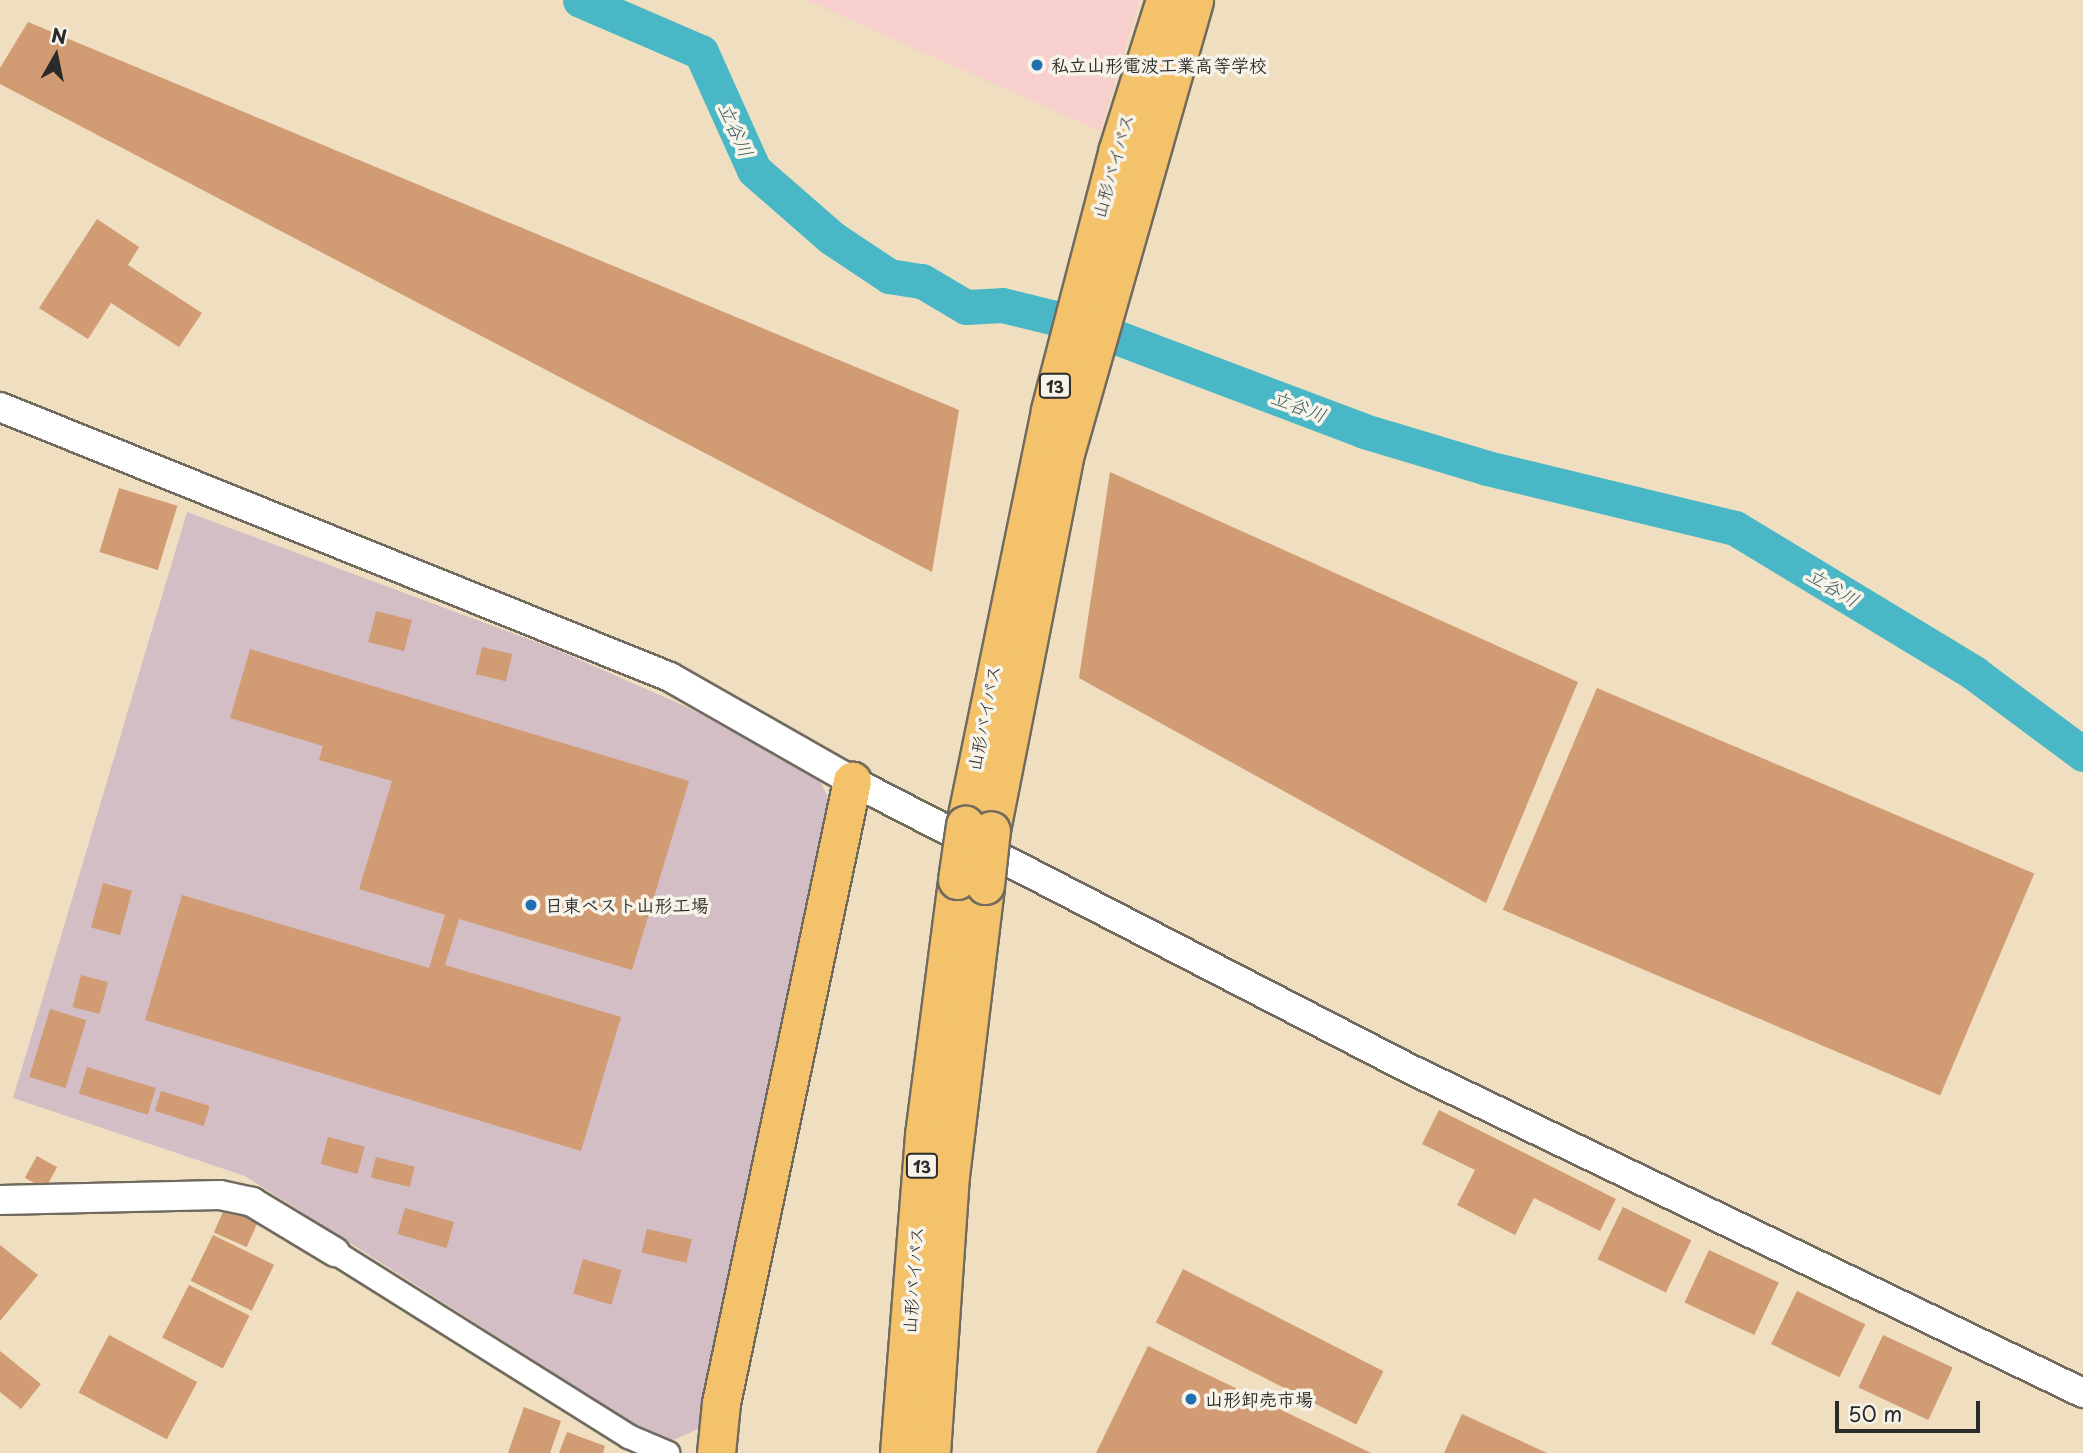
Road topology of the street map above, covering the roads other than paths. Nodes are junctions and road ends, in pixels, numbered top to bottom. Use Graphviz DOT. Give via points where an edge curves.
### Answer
graph roads {
  1 [pos="1165,0"];
  2 [pos="1194,0"];
  3 [pos="1155,74"];
  4 [pos="0,407"];
  5 [pos="852,781"];
  6 [pos="971,882"];
  7 [pos="0,1200"];
  8 [pos="335,1252"];
  9 [pos="909,1333"];
  10 [pos="2083,1393"];
  11 [pos="668,1453"];
  12 [pos="716,1453"];
  13 [pos="887,1453"];
  14 [pos="899,1453"];
  15 [pos="931,1453"];
  1 -- 3 [label="highway, 山形バイパス / 13"];
  2 -- 3 [label="highway, 山形バイパス / 13"];
  3 -- 6 [label="highway, 山形バイパス / 13, bridge" via="1074,308"];
  4 -- 5 [label="street" via="646,667"];
  5 -- 10 [label="street" via="1408,1068"];
  5 -- 12 [label="highway" via="721,1403"];
  6 -- 9 [label="highway, 山形バイパス / 13" via="924,1135"];
  6 -- 15 [label="highway, 山形バイパス / 13"];
  7 -- 8 [label="street" via="220,1195 253,1202"];
  8 -- 11 [label="street" via="628,1436"];
  9 -- 13 [label="highway" via="889,1406"];
  9 -- 14 [label="highway, 山形バイパス / 13"];
}
